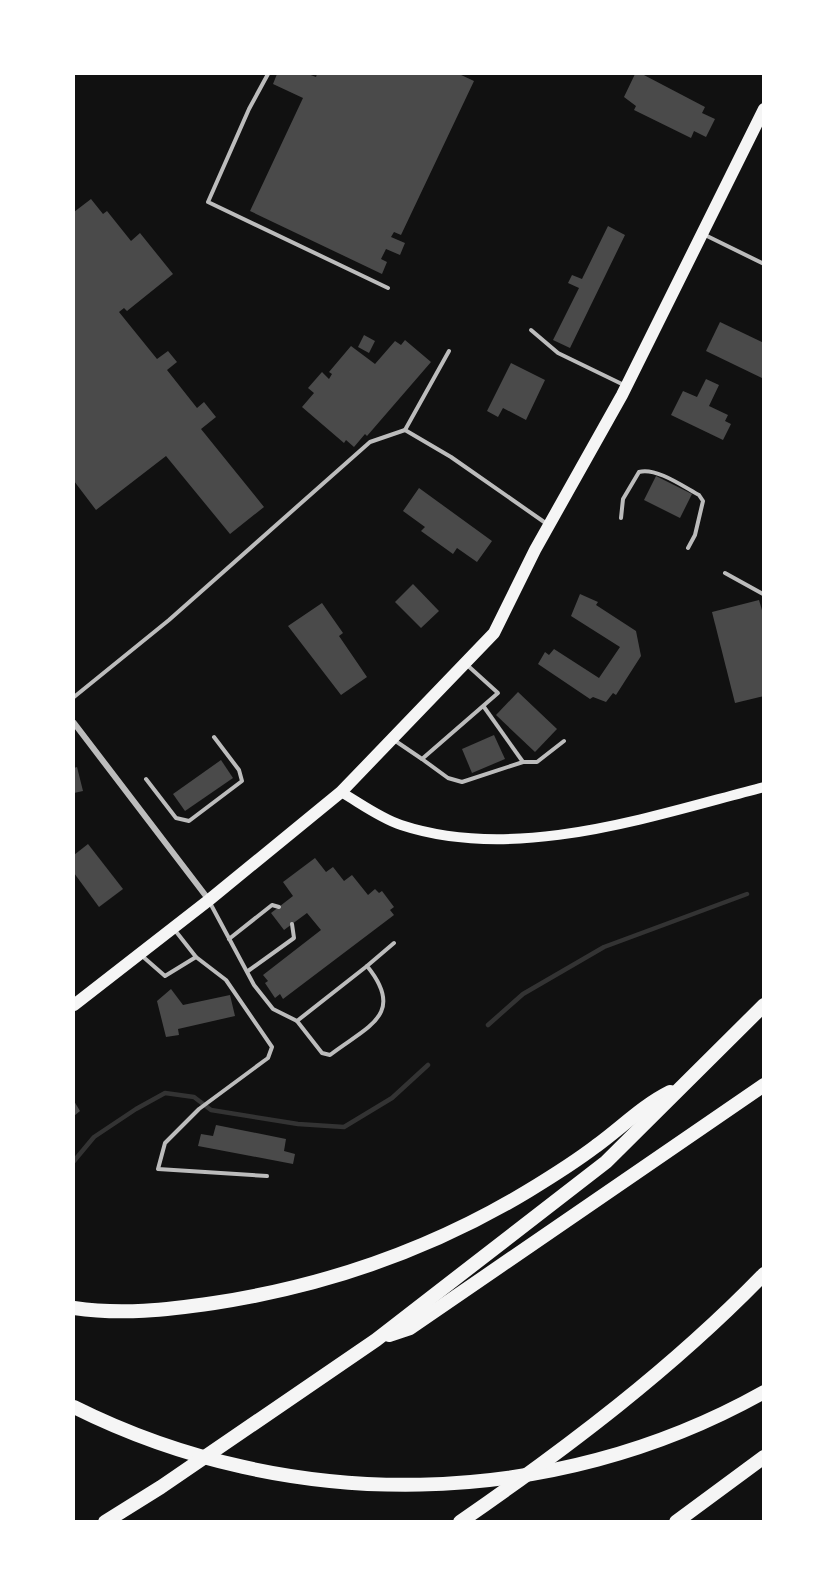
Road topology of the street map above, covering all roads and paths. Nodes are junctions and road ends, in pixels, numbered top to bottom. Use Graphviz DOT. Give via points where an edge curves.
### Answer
graph roads {
  1 [pos="268,74"];
  2 [pos="764,109"];
  3 [pos="702,234"];
  4 [pos="764,264"];
  5 [pos="388,288"];
  6 [pos="531,330"];
  7 [pos="449,351"];
  8 [pos="627,387"];
  9 [pos="405,430"];
  10 [pos="621,518"];
  11 [pos="549,526"];
  12 [pos="688,548"];
  13 [pos="725,573"];
  14 [pos="764,594"];
  15 [pos="466,663"];
  16 [pos="74,697"];
  17 [pos="484,707"];
  18 [pos="74,723"];
  19 [pos="214,737"];
  20 [pos="393,739"];
  21 [pos="564,741"];
  22 [pos="422,759"];
  23 [pos="523,762"];
  24 [pos="146,779"];
  25 [pos="764,787"];
  26 [pos="341,792"];
  27 [pos="209,900"];
  28 [pos="279,907"];
  29 [pos="292,924"];
  30 [pos="173,928"];
  31 [pos="229,939"];
  32 [pos="394,943"];
  33 [pos="140,954"];
  34 [pos="196,957"];
  35 [pos="367,966"];
  36 [pos="248,971"];
  37 [pos="74,1005"];
  38 [pos="764,1005"];
  39 [pos="297,1021"];
  40 [pos="764,1084"];
  41 [pos="680,1087"];
  42 [pos="267,1176"];
  43 [pos="764,1274"];
  44 [pos="74,1308"];
  45 [pos="376,1340"];
  46 [pos="764,1392"];
  47 [pos="74,1407"];
  48 [pos="764,1457"];
  49 [pos="105,1521"];
  50 [pos="460,1521"];
  51 [pos="676,1521"];
  1 -- 5 [label="lane" via="208,202"];
  2 -- 3 [label="main road"];
  3 -- 4 [label="lane"];
  3 -- 8 [label="main road"];
  6 -- 8 [label="lane" via="558,353"];
  7 -- 9 [label="lane"];
  8 -- 11 [label="main road"];
  9 -- 11 [label="lane" via="451,457"];
  9 -- 16 [label="lane" via="370,442 170,620"];
  10 -- 12 [label="lane" via="624,499 639,472 656,474 699,495 703,501"];
  11 -- 15 [label="main road" via="494,633"];
  13 -- 14 [label="lane"];
  15 -- 17 [label="lane" via="498,693"];
  15 -- 20 [label="main road"];
  17 -- 22 [label="lane"];
  17 -- 23 [label="lane"];
  18 -- 27 [label="street"];
  19 -- 24 [label="lane" via="239,770 242,781 189,821 176,818"];
  20 -- 22 [label="lane"];
  20 -- 26 [label="main road"];
  21 -- 23 [label="lane" via="537,762"];
  22 -- 23 [label="lane" via="448,778 462,782"];
  25 -- 26 [label="main road" via="591,829 489,840 399,824"];
  26 -- 27 [label="main road"];
  27 -- 30 [label="main road"];
  27 -- 31 [label="lane"];
  28 -- 31 [label="lane" via="272,906"];
  29 -- 36 [label="lane" via="294,938"];
  30 -- 33 [label="main road"];
  30 -- 34 [label="lane"];
  31 -- 36 [label="lane"];
  32 -- 35 [label="lane"];
  33 -- 34 [label="lane" via="165,976"];
  33 -- 37 [label="main road"];
  34 -- 42 [label="lane" via="226,980 272,1047 268,1058 209,1100 165,1143 158,1169"];
  35 -- 39 [label="lane"];
  35 -- 39 [label="lane" via="381,983 385,1000 381,1016 330,1055 322,1053"];
  36 -- 39 [label="lane" via="273,1009"];
  38 -- 41 [label="highway"];
  40 -- 45 [label="highway" via="410,1328"];
  41 -- 44 [label="highway" via="653,1100 596,1146 528,1191 389,1259 268,1295 144,1312"];
  41 -- 45 [label="highway" via="606,1162"];
  43 -- 50 [label="highway" via="671,1362 529,1474"];
  45 -- 49 [label="highway"];
  46 -- 47 [label="highway" via="702,1424 607,1457 490,1481 424,1484 319,1482 237,1467 168,1448"];
  48 -- 51 [label="highway"];
}
